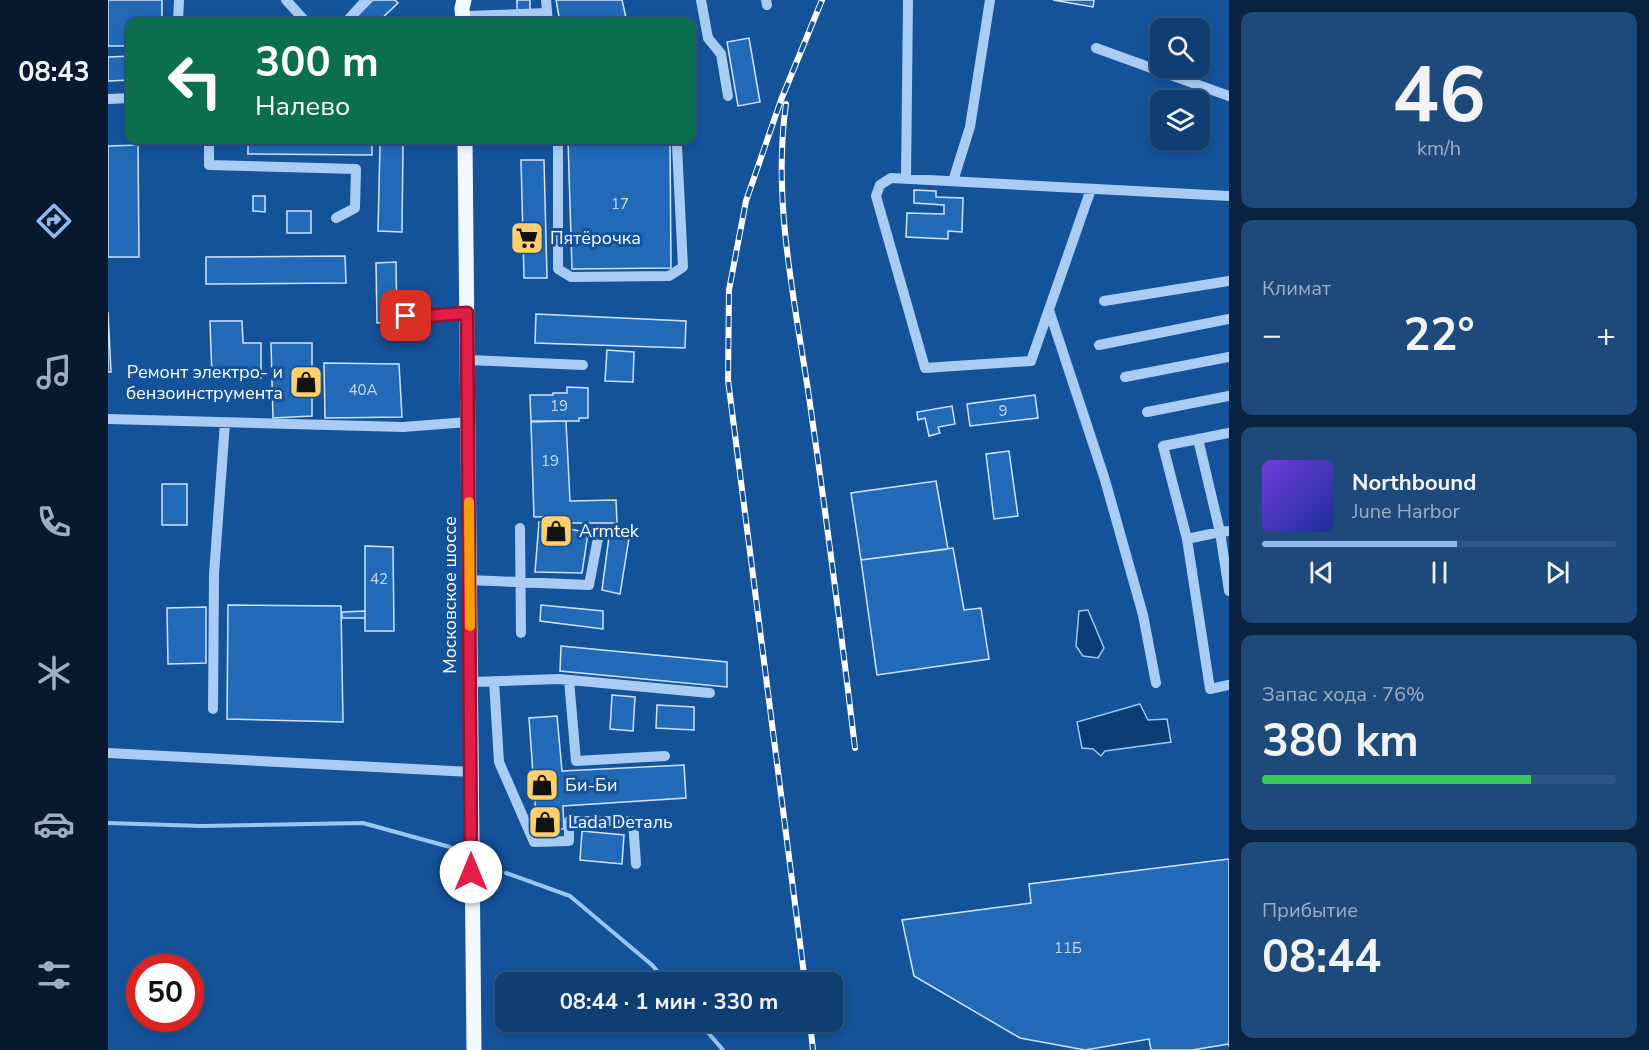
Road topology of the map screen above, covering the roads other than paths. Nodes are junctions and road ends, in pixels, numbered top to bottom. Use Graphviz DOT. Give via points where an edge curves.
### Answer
graph roads {
  1 [pos="179,0"];
  2 [pos="286,0"];
  3 [pos="366,0"];
  4 [pos="546,0"];
  5 [pos="700,0"];
  6 [pos="908,0"];
  7 [pos="990,0"];
  8 [pos="463,9"];
  9 [pos="178,18"];
  10 [pos="302,18"];
  11 [pos="350,18"];
  12 [pos="548,18"];
  13 [pos="1096,48"];
  14 [pos="728,96"];
  15 [pos="1229,96"];
  16 [pos="126,98"];
  17 [pos="108,99"];
  18 [pos="209,144"];
  19 [pos="465,144"];
  20 [pos="558,144"];
  21 [pos="677,146"];
  22 [pos="906,179"];
  23 [pos="953,181"];
  24 [pos="1091,189"];
  25 [pos="1229,196"];
  26 [pos="336,218"];
  27 [pos="1229,281"];
  28 [pos="1104,301"];
  29 [pos="1048,310"];
  30 [pos="467,313"];
  31 [pos="406,316"];
  32 [pos="1229,319"];
  33 [pos="1099,345"];
  34 [pos="1229,357"];
  35 [pos="468,360"];
  36 [pos="583,364"];
  37 [pos="1125,377"];
  38 [pos="1229,396"];
  39 [pos="1147,412"];
  40 [pos="108,419"];
  41 [pos="225,423"];
  42 [pos="468,423"];
  43 [pos="1229,433"];
  44 [pos="1198,439"];
  45 [pos="520,528"];
  46 [pos="1224,532"];
  47 [pos="598,537"];
  48 [pos="1187,539"];
  49 [pos="470,580"];
  50 [pos="521,582"];
  51 [pos="1229,591"];
  52 [pos="521,633"];
  53 [pos="569,680"];
  54 [pos="494,681"];
  55 [pos="470,682"];
  56 [pos="1156,683"];
  57 [pos="1229,685"];
  58 [pos="710,693"];
  59 [pos="213,709"];
  60 [pos="108,753"];
  61 [pos="665,756"];
  62 [pos="471,772"];
  63 [pos="636,864"];
  64 [pos="474,1050"];
  1 -- 9 [label="lane"];
  2 -- 10 [label="lane"];
  3 -- 11 [label="lane"];
  4 -- 12 [label="lane"];
  5 -- 14 [label="lane" via="708,38 721,54"];
  6 -- 22 [label="lane"];
  7 -- 23 [label="lane" via="970,127"];
  8 -- 12 [label="lane"];
  13 -- 15 [label="lane"];
  16 -- 17 [label="lane"];
  18 -- 26 [label="lane" via="209,165 356,169 355,208"];
  19 -- 30 [label="main road, Московское шоссе"];
  20 -- 21 [label="lane" via="558,269 571,277 669,276 683,267"];
  22 -- 23 [label="lane"];
  22 -- 29 [label="lane" via="891,178 880,185 876,196 924,368 1030,361"];
  23 -- 24 [label="lane"];
  24 -- 25 [label="lane"];
  24 -- 29 [label="lane"];
  27 -- 28 [label="lane"];
  29 -- 56 [label="lane" via="1105,480 1143,615"];
  30 -- 31 [label="lane"];
  30 -- 35 [label="main road, Московское шоссе"];
  32 -- 33 [label="lane"];
  34 -- 37 [label="lane"];
  35 -- 36 [label="lane"];
  35 -- 42 [label="main road, Московское шоссе"];
  38 -- 39 [label="lane"];
  40 -- 41 [label="lane"];
  41 -- 42 [label="lane"];
  41 -- 59 [label="lane" via="214,574"];
  42 -- 49 [label="main road, Московское шоссе"];
  43 -- 44 [label="lane"];
  44 -- 46 [label="lane"];
  44 -- 48 [label="lane" via="1163,446"];
  45 -- 50 [label="lane"];
  46 -- 48 [label="lane"];
  46 -- 51 [label="lane"];
  47 -- 50 [label="lane" via="589,585"];
  48 -- 57 [label="lane" via="1210,689"];
  49 -- 50 [label="lane"];
  49 -- 55 [label="main road, Московское шоссе"];
  50 -- 52 [label="lane"];
  53 -- 54 [label="lane"];
  53 -- 58 [label="lane"];
  53 -- 61 [label="lane" via="576,761"];
  54 -- 55 [label="lane"];
  54 -- 63 [label="lane" via="498,762 534,842 569,841 569,821 633,821"];
  55 -- 62 [label="main road, Московское шоссе"];
  60 -- 62 [label="lane"];
  62 -- 64 [label="main road, Московское шоссе"];
}
